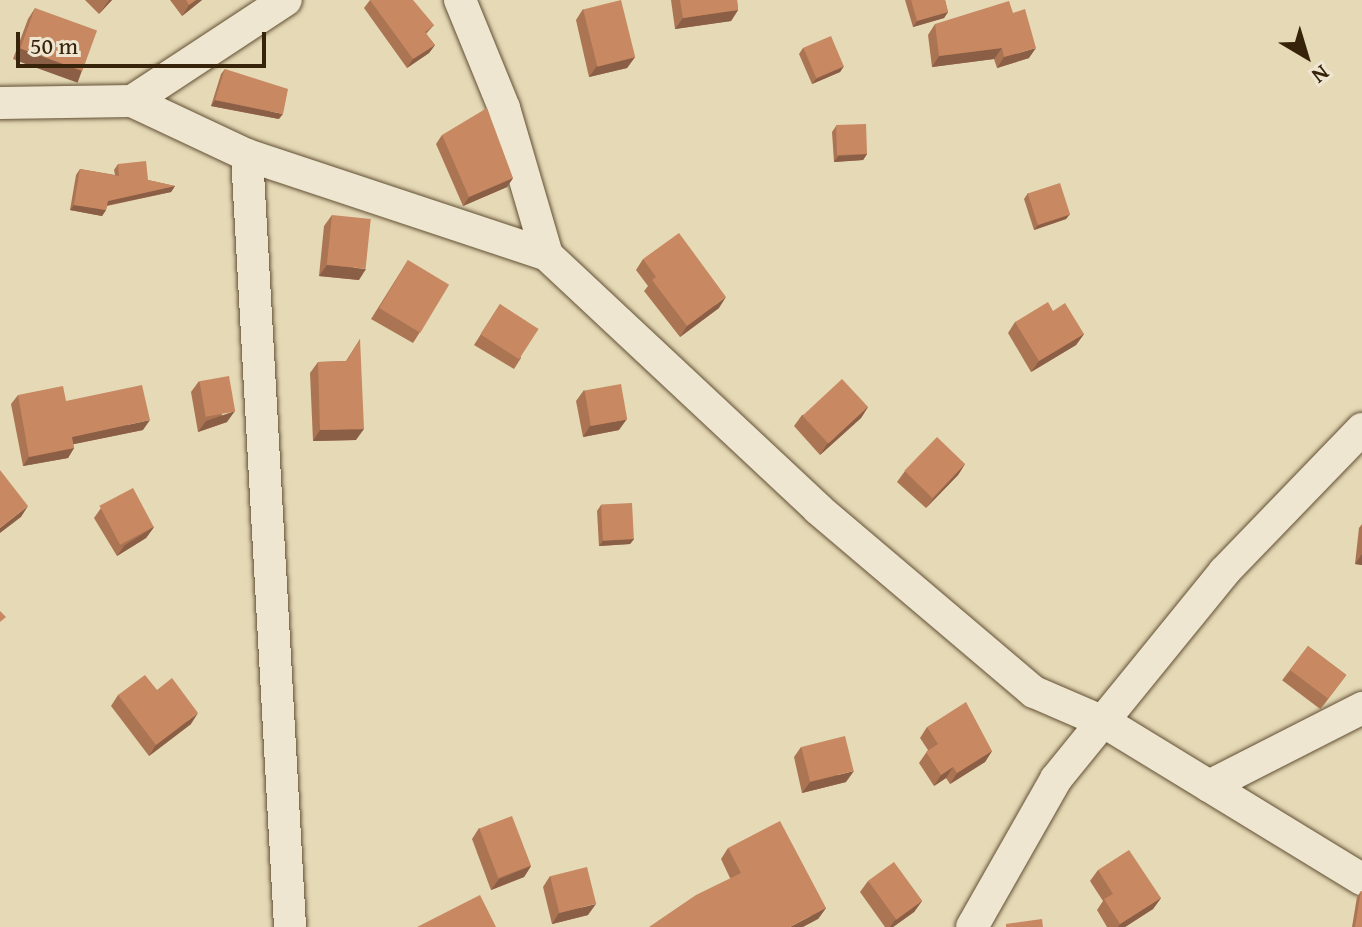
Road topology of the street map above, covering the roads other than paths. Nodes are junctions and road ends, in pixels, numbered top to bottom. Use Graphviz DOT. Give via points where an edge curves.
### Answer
graph roads {
  1 [pos="286,0"];
  2 [pos="460,0"];
  3 [pos="132,101"];
  4 [pos="0,103"];
  5 [pos="247,155"];
  6 [pos="547,255"];
  7 [pos="1362,429"];
  8 [pos="1362,708"];
  9 [pos="1106,723"];
  10 [pos="1209,786"];
  11 [pos="1362,879"];
  12 [pos="290,927"];
  13 [pos="972,927"];
  1 -- 3 [label="street"];
  2 -- 6 [label="street" via="504,108"];
  3 -- 4 [label="street"];
  3 -- 5 [label="street"];
  5 -- 6 [label="street"];
  5 -- 12 [label="street"];
  6 -- 9 [label="street" via="818,509 1034,692"];
  7 -- 9 [label="street" via="1224,572"];
  8 -- 10 [label="street"];
  9 -- 10 [label="street"];
  9 -- 13 [label="street" via="1056,779"];
  10 -- 11 [label="street"];
}
